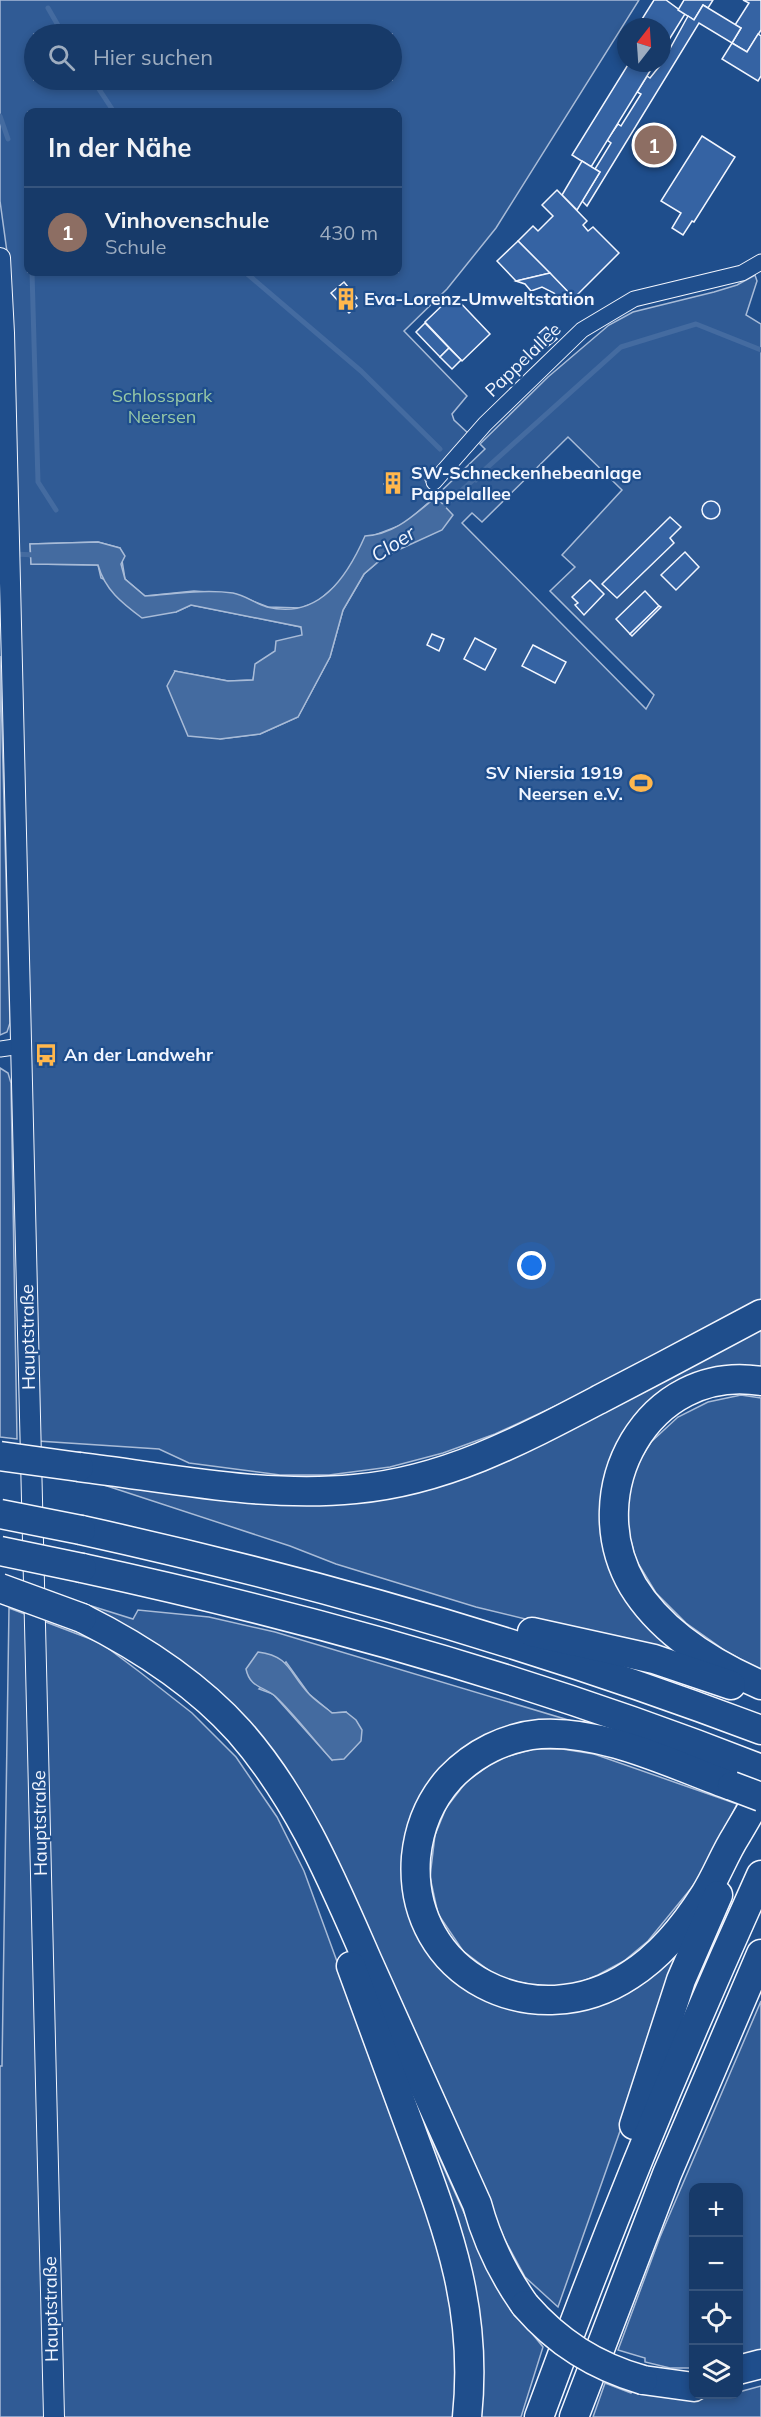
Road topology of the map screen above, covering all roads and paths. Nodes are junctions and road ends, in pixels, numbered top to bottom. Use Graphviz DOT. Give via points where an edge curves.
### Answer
graph roads {
  1 [pos="0,258"];
  2 [pos="761,262"];
  3 [pos="434,482"];
  4 [pos="21,1046"];
  5 [pos="0,1048"];
  6 [pos="761,1314"];
  7 [pos="761,1381"];
  8 [pos="0,1456"];
  9 [pos="0,1514"];
  10 [pos="0,1551"];
  11 [pos="0,1588"];
  12 [pos="416,1614"];
  13 [pos="761,1685"];
  14 [pos="761,1695"];
  15 [pos="760,1729"];
  16 [pos="745,1772"];
  17 [pos="280,1785"];
  18 [pos="761,1792"];
  19 [pos="754,1809"];
  20 [pos="761,1875"];
  21 [pos="761,1954"];
  22 [pos="579,2307"];
  23 [pos="761,2364"];
  24 [pos="743,2369"];
  25 [pos="644,2375"];
  26 [pos="689,2376"];
  27 [pos="761,2376"];
  28 [pos="743,2381"];
  29 [pos="689,2385"];
  30 [pos="54,2417"];
  31 [pos="467,2417"];
  32 [pos="539,2417"];
  33 [pos="574,2417"];
  1 -- 4 [label="street, Hauptstraße"];
  2 -- 3 [label="street, Pappelallee" via="742,273 634,299 582,330 485,424"];
  4 -- 5 [label="street"];
  4 -- 30 [label="street, Hauptstraße"];
  6 -- 8 [label="highway, bridge" via="531,1436 462,1466 424,1477 355,1489 277,1491"];
  7 -- 13 [label="highway" via="737,1380 701,1387 651,1419 625,1456 616,1478 612,1521 623,1565 646,1606 693,1648"];
  9 -- 12 [label="highway, bridge" via="240,1567"];
  10 -- 16 [label="highway, bridge" via="243,1605 436,1658 609,1713"];
  11 -- 17 [label="highway, bridge" via="81,1618 136,1647 187,1682 238,1731"];
  12 -- 14 [label="highway" via="467,1614 654,1659"];
  12 -- 15 [label="highway" via="541,1652"];
  16 -- 19 [label="highway, bridge"];
  16 -- 19 [label="highway" via="646,1755 584,1737 541,1734 507,1741 472,1758 441,1787 423,1821 417,1845 415,1873 419,1900 426,1921 449,1957 487,1987 533,2001 575,2000 632,1974 663,1947 705,1894"];
  17 -- 25 [label="highway" via="317,1848 477,2204 528,2301 585,2345"];
  17 -- 31 [label="highway" via="294,1831 333,1916 454,2250 468,2316"];
  18 -- 19 [label="highway"];
  19 -- 22 [label="highway" via="681,1980 633,2128 595,2225"];
  20 -- 22 [label="highway" via="671,2079"];
  21 -- 33 [label="highway" via="667,2174"];
  22 -- 32 [label="highway"];
  23 -- 24 [label="highway"];
  25 -- 26 [label="highway"];
  25 -- 29 [label="highway"];
  27 -- 28 [label="highway"];
}
